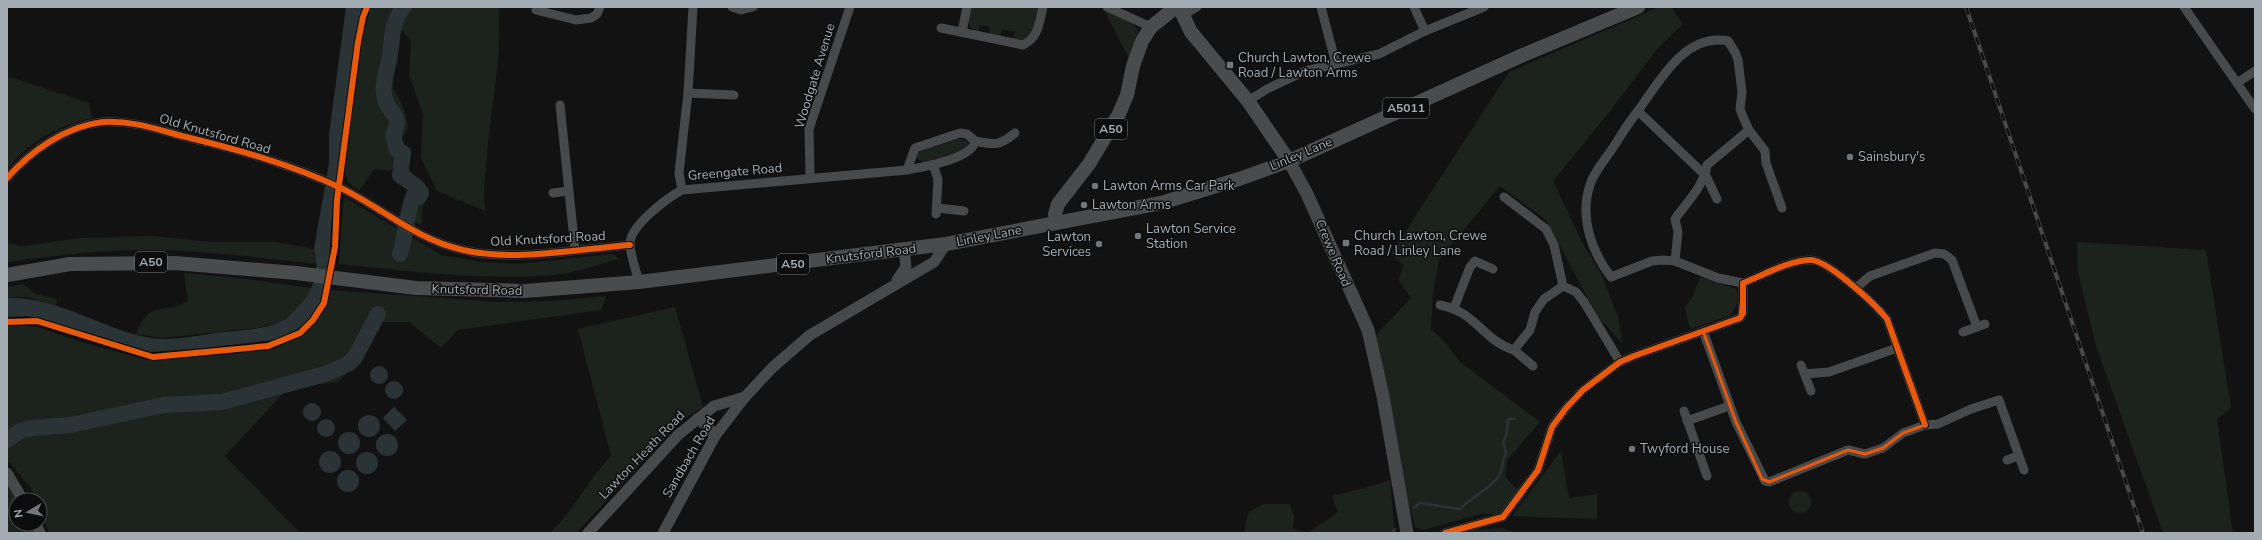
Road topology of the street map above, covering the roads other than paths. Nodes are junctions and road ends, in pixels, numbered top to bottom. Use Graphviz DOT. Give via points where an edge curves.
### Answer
graph roads {
  1 [pos="600,7"];
  2 [pos="693,7"];
  3 [pos="732,7"];
  4 [pos="754,7"];
  5 [pos="850,7"];
  6 [pos="967,7"];
  7 [pos="1043,7"];
  8 [pos="1107,7"];
  9 [pos="1197,7"];
  10 [pos="1321,7"];
  11 [pos="1414,7"];
  12 [pos="1484,7"];
  13 [pos="1638,7"];
  14 [pos="2184,7"];
  15 [pos="536,10"];
  16 [pos="1179,10"];
  17 [pos="1151,27"];
  18 [pos="941,28"];
  19 [pos="962,32"];
  20 [pos="1425,32"];
  21 [pos="1336,64"];
  22 [pos="2255,71"];
  23 [pos="2237,83"];
  24 [pos="688,93"];
  25 [pos="734,95"];
  26 [pos="1248,101"];
  27 [pos="560,105"];
  28 [pos="2255,109"];
  29 [pos="1638,111"];
  30 [pos="1749,130"];
  31 [pos="1015,133"];
  32 [pos="975,141"];
  33 [pos="1289,161"];
  34 [pos="934,165"];
  35 [pos="907,170"];
  36 [pos="1706,176"];
  37 [pos="7,178"];
  38 [pos="810,178"];
  39 [pos="682,190"];
  40 [pos="568,191"];
  41 [pos="553,193"];
  42 [pos="1504,197"];
  43 [pos="1717,199"];
  44 [pos="1782,208"];
  45 [pos="964,210"];
  46 [pos="1056,223"];
  47 [pos="946,244"];
  48 [pos="630,245"];
  49 [pos="904,249"];
  50 [pos="575,250"];
  51 [pos="1675,261"];
  52 [pos="1494,269"];
  53 [pos="7,275"];
  54 [pos="1611,277"];
  55 [pos="639,282"];
  56 [pos="896,282"];
  57 [pos="1743,283"];
  58 [pos="1562,286"];
  59 [pos="1616,286"];
  60 [pos="1856,288"];
  61 [pos="1440,305"];
  62 [pos="1454,308"];
  63 [pos="1703,331"];
  64 [pos="1963,332"];
  65 [pos="1897,348"];
  66 [pos="1514,350"];
  67 [pos="1620,362"];
  68 [pos="1801,365"];
  69 [pos="1533,366"];
  70 [pos="1805,374"];
  71 [pos="1811,391"];
  72 [pos="745,397"];
  73 [pos="1729,406"];
  74 [pos="1684,411"];
  75 [pos="697,419"];
  76 [pos="1687,421"];
  77 [pos="1925,425"];
  78 [pos="715,436"];
  79 [pos="2018,456"];
  80 [pos="2007,460"];
  81 [pos="2024,470"];
  82 [pos="7,473"];
  83 [pos="1707,476"];
  84 [pos="1764,481"];
  85 [pos="1762,490"];
  86 [pos="18,492"];
  87 [pos="588,533"];
  88 [pos="662,533"];
  89 [pos="1407,533"];
  90 [pos="1445,533"];
  1 -- 15 [label="street" via="597,14 584,20"];
  2 -- 24 [label="street"];
  3 -- 4 [label="street" via="741,10"];
  5 -- 38 [label="street, Woodgate Avenue" via="809,129"];
  6 -- 19 [label="street"];
  7 -- 19 [label="street" via="1037,34 1023,44"];
  8 -- 17 [label="street"];
  9 -- 16 [label="street"];
  10 -- 21 [label="street"];
  11 -- 20 [label="street"];
  12 -- 20 [label="street"];
  13 -- 33 [label="main road, Linley Lane / A5011" via="1523,55"];
  14 -- 23 [label="street"];
  16 -- 17 [label="main road, A50"];
  16 -- 26 [label="main road, Crewe Road" via="1195,38"];
  17 -- 46 [label="main road, A50" via="1142,41 1119,114 1089,164 1058,204"];
  18 -- 19 [label="street"];
  20 -- 21 [label="street" via="1379,54"];
  21 -- 26 [label="street" via="1283,80"];
  22 -- 23 [label="street"];
  23 -- 28 [label="street"];
  24 -- 25 [label="street"];
  24 -- 39 [label="street" via="679,173"];
  26 -- 33 [label="main road, Crewe Road"];
  27 -- 40 [label="street"];
  29 -- 30 [label="street" via="1674,62 1696,45 1716,38 1728,41 1738,60 1742,92 1740,109"];
  29 -- 36 [label="street"];
  29 -- 54 [label="street" via="1624,127 1596,173 1590,185 1586,204 1587,227 1592,247"];
  30 -- 36 [label="street" via="1707,165"];
  30 -- 44 [label="street" via="1765,151 1766,163"];
  31 -- 32 [label="street" via="1000,144"];
  32 -- 34 [label="street, Greengate Road" via="967,153"];
  32 -- 35 [label="street" via="967,134 960,133 915,148"];
  33 -- 46 [label="main road, Linley Lane / A50" via="1239,180 1161,203"];
  33 -- 89 [label="main road, Crewe Road" via="1307,194 1368,330 1383,396"];
  34 -- 35 [label="street, Greengate Road"];
  34 -- 45 [label="street" via="938,179 937,211"];
  35 -- 38 [label="street, Greengate Road"];
  36 -- 43 [label="street"];
  36 -- 51 [label="street" via="1675,219 1678,232"];
  37 -- 50 [label="street, Old Knutsford Road" via="33,153 57,138 90,125 125,121 252,154 342,189 415,232 462,250 493,254"];
  38 -- 39 [label="street, Greengate Road"];
  39 -- 48 [label="street, Greengate Road" via="671,196 636,227"];
  40 -- 41 [label="street"];
  40 -- 50 [label="street"];
  42 -- 58 [label="street" via="1546,229 1554,245"];
  46 -- 47 [label="main road, Linley Lane / A50"];
  47 -- 49 [label="main road, Knutsford Road / A50"];
  47 -- 56 [label="street, Sandbach Road" via="934,262"];
  48 -- 50 [label="street, Old Knutsford Road"];
  48 -- 55 [label="street"];
  49 -- 55 [label="main road, Knutsford Road / A50"];
  49 -- 56 [label="street, Sandbach Road" via="906,267"];
  51 -- 54 [label="street" via="1652,261"];
  51 -- 57 [label="street" via="1718,278"];
  52 -- 62 [label="street" via="1475,260"];
  53 -- 55 [label="main road, Knutsford Road / A50" via="70,264 120,262 175,263 296,273 416,288 525,291"];
  54 -- 59 [label="street"];
  56 -- 72 [label="street, Sandbach Road" via="810,335 773,367"];
  57 -- 60 [label="street" via="1792,263 1812,260 1826,264"];
  57 -- 63 [label="street" via="1740,318"];
  58 -- 66 [label="street" via="1544,299 1535,312 1530,330"];
  58 -- 67 [label="street" via="1576,292 1584,302"];
  60 -- 64 [label="street" via="1870,276 1935,253 1944,254 1952,260 1981,326"];
  60 -- 65 [label="street" via="1887,319"];
  61 -- 62 [label="street"];
  62 -- 66 [label="street" via="1473,320 1500,346"];
  63 -- 67 [label="street"];
  63 -- 73 [label="street"];
  65 -- 70 [label="street" via="1829,372"];
  65 -- 77 [label="street"];
  66 -- 69 [label="street"];
  67 -- 90 [label="street" via="1583,390 1552,427 1538,470 1503,517"];
  68 -- 70 [label="street"];
  70 -- 71 [label="street"];
  72 -- 75 [label="street, Lawton Heath Road" via="714,406"];
  72 -- 78 [label="street, Sandbach Road"];
  73 -- 76 [label="street"];
  73 -- 84 [label="street"];
  74 -- 76 [label="street"];
  75 -- 78 [label="street"];
  75 -- 87 [label="street, Lawton Heath Road" via="678,435"];
  76 -- 83 [label="street"];
  77 -- 79 [label="street" via="1938,424 1999,400"];
  77 -- 84 [label="street" via="1903,433 1883,448 1865,454 1848,450 1768,482"];
  78 -- 88 [label="street, Sandbach Road"];
  79 -- 80 [label="street"];
  79 -- 81 [label="street"];
  82 -- 86 [label="street"];
  84 -- 85 [label="street"];
}
